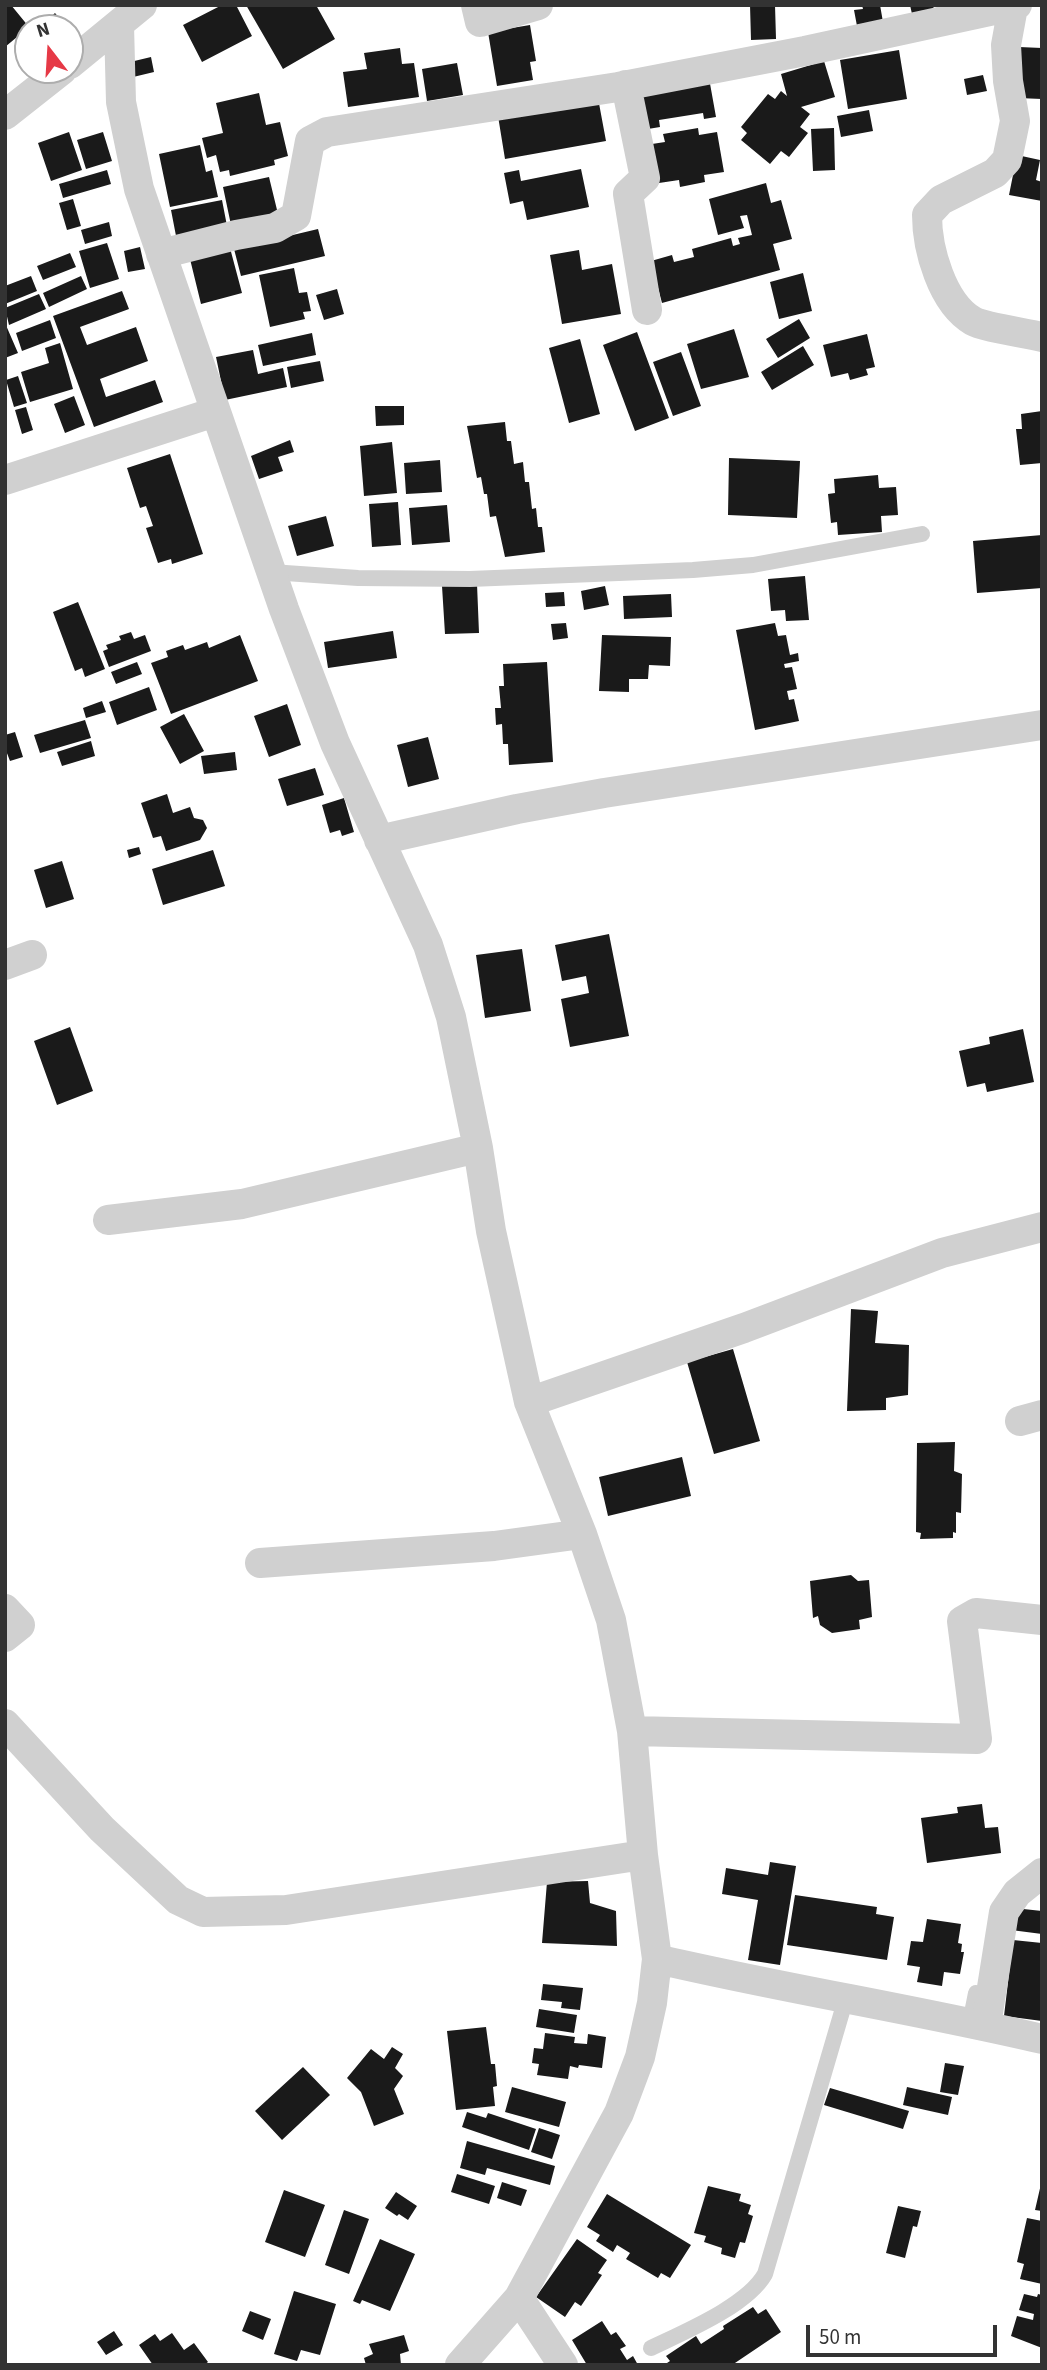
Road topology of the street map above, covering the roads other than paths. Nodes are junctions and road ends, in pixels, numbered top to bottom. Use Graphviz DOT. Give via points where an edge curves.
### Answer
graph roads {
  1 [pos="142,5"];
  2 [pos="476,5"];
  3 [pos="538,5"];
  4 [pos="1015,6"];
  5 [pos="119,26"];
  6 [pos="84,53"];
  7 [pos="44,84"];
  8 [pos="626,85"];
  9 [pos="5,115"];
  10 [pos="161,254"];
  11 [pos="647,310"];
  12 [pos="1042,337"];
  13 [pos="215,412"];
  14 [pos="5,480"];
  15 [pos="922,534"];
  16 [pos="271,572"];
  17 [pos="1042,725"];
  18 [pos="379,840"];
  19 [pos="478,1148"];
  20 [pos="108,1220"];
  21 [pos="1042,1227"];
  22 [pos="529,1402"];
  23 [pos="582,1534"];
  24 [pos="260,1563"];
  25 [pos="5,1609"];
  26 [pos="1042,1620"];
  27 [pos="5,1637"];
  28 [pos="5,1724"];
  29 [pos="632,1731"];
  30 [pos="643,1855"];
  31 [pos="1042,1872"];
  32 [pos="657,1959"];
  33 [pos="976,1993"];
  34 [pos="846,1998"];
  35 [pos="978,2024"];
  36 [pos="1042,2039"];
  37 [pos="519,2298"];
  38 [pos="651,2348"];
  39 [pos="460,2365"];
  40 [pos="563,2365"];
  1 -- 5 [label="street"];
  2 -- 3 [label="street" via="480,22"];
  4 -- 8 [label="street"];
  4 -- 12 [label="street" via="1006,46 1015,121 1007,160 995,173 941,200 927,215 927,232 941,282 957,307 974,322"];
  5 -- 6 [label="street"];
  5 -- 10 [label="street" via="121,102 139,189"];
  7 -- 9 [label="street"];
  8 -- 10 [label="street" via="327,132 310,141 296,216 275,228"];
  8 -- 11 [label="street" via="645,178 628,194"];
  10 -- 13 [label="street"];
  13 -- 14 [label="street"];
  13 -- 16 [label="street"];
  15 -- 16 [label="lane" via="753,565 693,570 470,579"];
  16 -- 18 [label="street" via="335,743"];
  17 -- 18 [label="street" via="604,793"];
  18 -- 19 [label="street" via="428,945 451,1017"];
  19 -- 20 [label="street" via="242,1204"];
  19 -- 22 [label="street" via="491,1231"];
  21 -- 22 [label="street" via="942,1253"];
  22 -- 23 [label="street"];
  23 -- 24 [label="street" via="494,1546"];
  23 -- 29 [label="street" via="611,1620"];
  25 -- 27 [label="street" via="20,1626"];
  26 -- 29 [label="street" via="975,1613 962,1621 977,1740"];
  28 -- 30 [label="street" via="102,1829 178,1900 203,1912 286,1910"];
  29 -- 30 [label="street"];
  30 -- 32 [label="street"];
  31 -- 35 [label="street" via="1017,1893 1004,1912"];
  32 -- 34 [label="street"];
  32 -- 37 [label="street" via="640,2057 619,2113"];
  33 -- 35 [label="lane"];
  34 -- 35 [label="street"];
  34 -- 38 [label="lane" via="765,2274 758,2286 713,2317"];
  35 -- 36 [label="street"];
  37 -- 39 [label="street"];
  37 -- 40 [label="street"];
}
